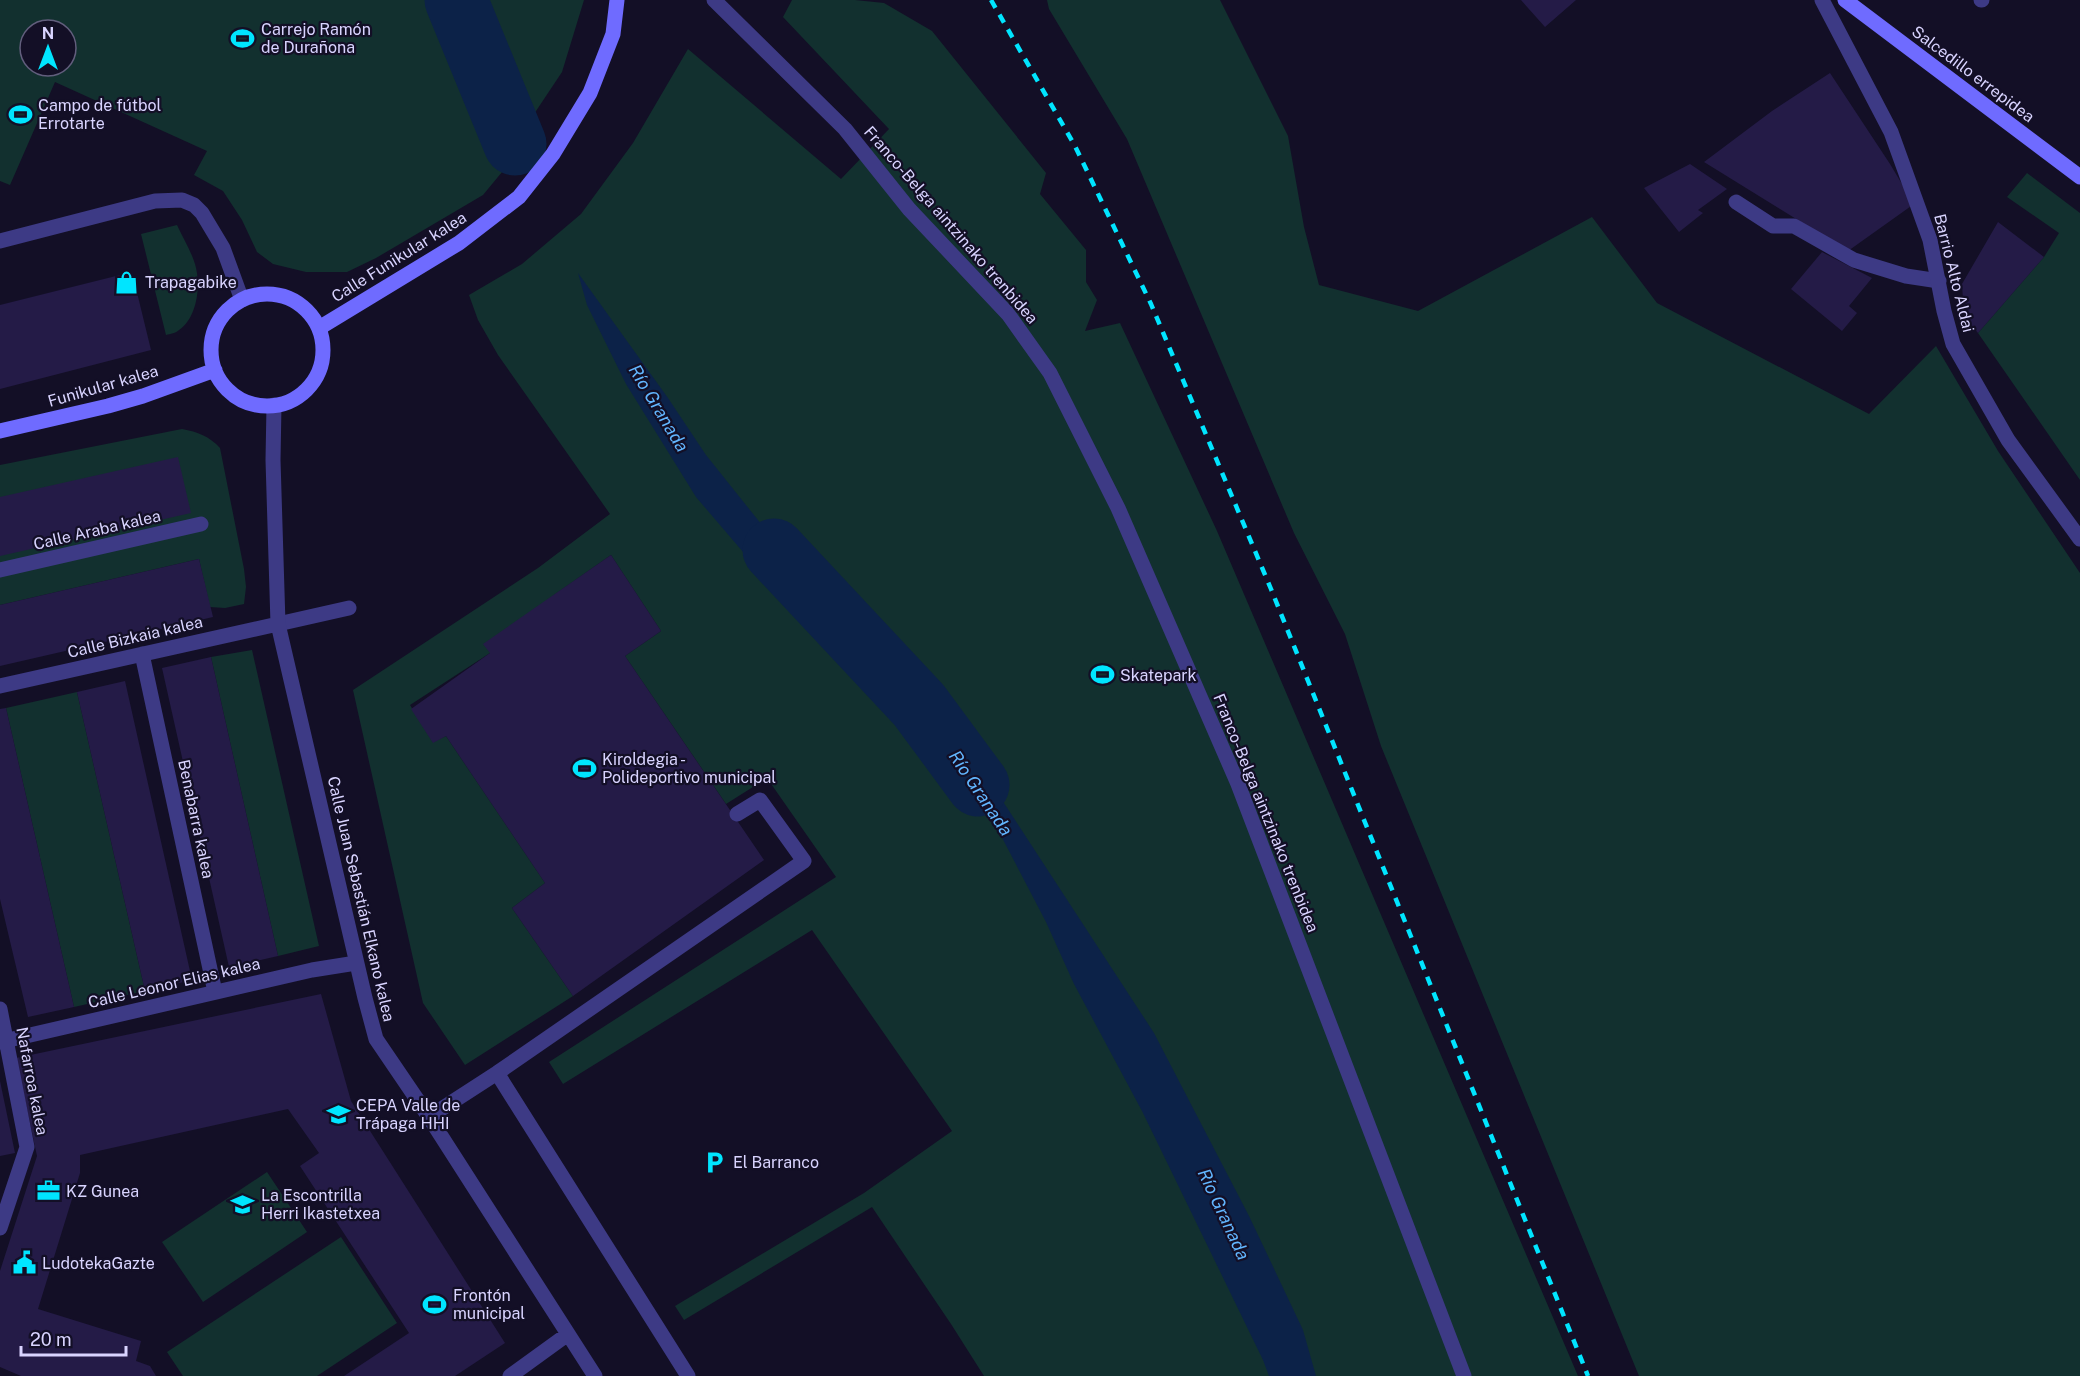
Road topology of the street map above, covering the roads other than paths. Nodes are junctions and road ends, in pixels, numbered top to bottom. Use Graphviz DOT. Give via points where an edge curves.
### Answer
graph roads {
  1 [pos="618,0"];
  2 [pos="714,0"];
  3 [pos="1822,0"];
  4 [pos="1845,0"];
  5 [pos="2080,177"];
  6 [pos="1736,202"];
  7 [pos="0,241"];
  8 [pos="1939,281"];
  9 [pos="242,300"];
  10 [pos="319,328"];
  11 [pos="215,370"];
  12 [pos="274,405"];
  13 [pos="0,431"];
  14 [pos="201,524"];
  15 [pos="2080,539"];
  16 [pos="0,570"];
  17 [pos="349,608"];
  18 [pos="278,624"];
  19 [pos="142,654"];
  20 [pos="0,686"];
  21 [pos="737,814"];
  22 [pos="357,963"];
  23 [pos="215,992"];
  24 [pos="0,1010"];
  25 [pos="3,1041"];
  26 [pos="497,1074"];
  27 [pos="429,1117"];
  28 [pos="0,1228"];
  29 [pos="568,1334"];
  30 [pos="510,1376"];
  31 [pos="595,1376"];
  32 [pos="688,1376"];
  33 [pos="1464,1376"];
  1 -- 10 [label="street, Calle Funikular kalea" via="614,34 590,93 553,154 519,197 459,243"];
  2 -- 33 [label="street, Franco-Belga aintzinako trenbidea" via="845,129 909,209 1008,314 1050,373 1118,508 1238,784"];
  3 -- 8 [label="street, Barrio Alto Aldai" via="1891,132 1930,240"];
  4 -- 5 [label="street, Salcedillo errepidea"];
  6 -- 8 [label="street" via="1773,226 1794,226 1854,260 1906,276"];
  7 -- 9 [label="street" via="155,201 182,200 202,213 223,248"];
  8 -- 15 [label="street, Barrio Alto Aldai" via="1953,344 2008,440"];
  9 -- 10 [label="street" via="256,294 287,297 301,304"];
  9 -- 11 [label="street" via="230,307 215,330"];
  10 -- 12 [label="street" via="324,352 318,374 300,395"];
  11 -- 12 [label="street" via="222,383 245,401"];
  11 -- 13 [label="street, Funikular kalea" via="108,406"];
  12 -- 18 [label="street, Calle Juan Sebastián Elkano kalea"];
  14 -- 16 [label="street, Calle Araba kalea"];
  17 -- 18 [label="street, Calle Bizkaia kalea"];
  18 -- 19 [label="street, Calle Bizkaia kalea"];
  18 -- 22 [label="street, Calle Juan Sebastián Elkano kalea"];
  19 -- 20 [label="street, Calle Bizkaia kalea"];
  19 -- 23 [label="street, Benabarra kalea"];
  21 -- 26 [label="street" via="760,800 804,861"];
  22 -- 23 [label="street, Calle Leonor Elias kalea"];
  22 -- 27 [label="street, Calle Juan Sebastián Elkano kalea" via="376,1039"];
  23 -- 25 [label="street, Calle Leonor Elias kalea"];
  24 -- 25 [label="street, Nafarroa kalea"];
  25 -- 28 [label="street, Nafarroa kalea" via="27,1147"];
  26 -- 27 [label="street"];
  26 -- 32 [label="street"];
  27 -- 29 [label="street, Calle Juan Sebastián Elkano kalea"];
  29 -- 30 [label="street"];
  29 -- 31 [label="street, Calle Juan Sebastián Elkano kalea"];
}
